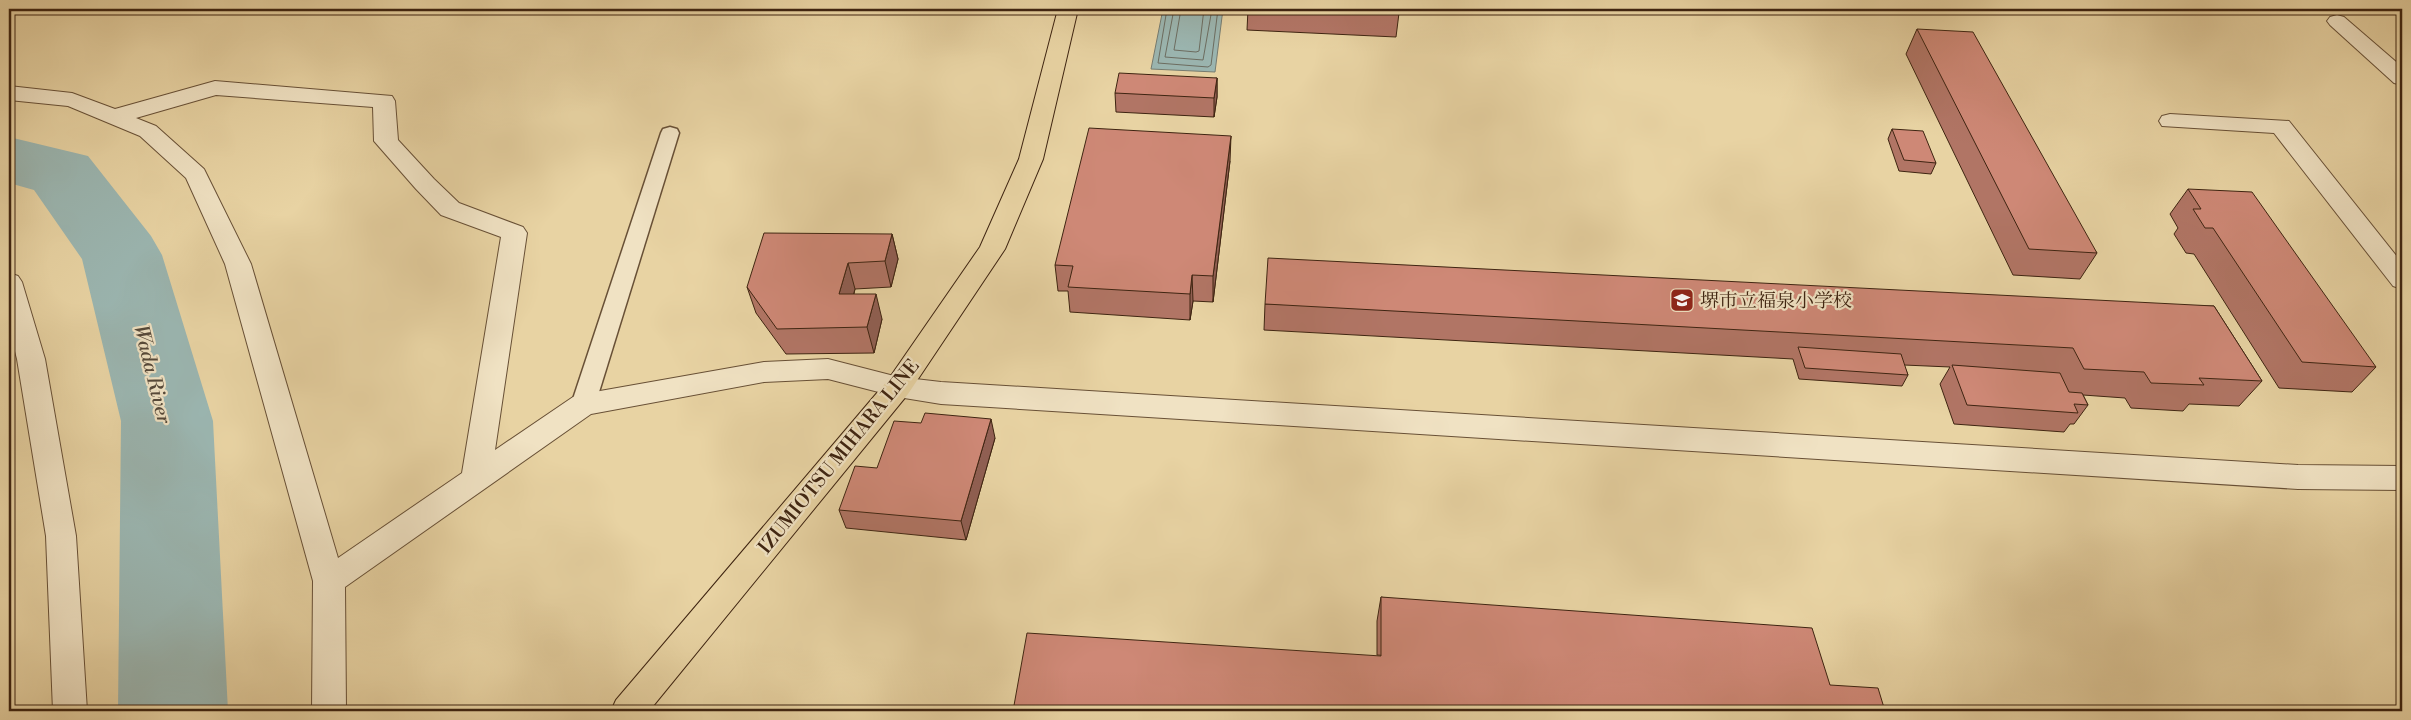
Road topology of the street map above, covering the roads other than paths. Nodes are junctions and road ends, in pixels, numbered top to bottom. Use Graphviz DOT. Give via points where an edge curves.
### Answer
graph roads {
  1 [pos="1068,9"];
  2 [pos="2337,21"];
  3 [pos="2402,78"];
  4 [pos="9,93"];
  5 [pos="113,117"];
  6 [pos="2170,121"];
  7 [pos="670,133"];
  8 [pos="2402,280"];
  9 [pos="9,282"];
  10 [pos="898,387"];
  11 [pos="583,405"];
  12 [pos="2402,478"];
  13 [pos="476,480"];
  14 [pos="329,581"];
  15 [pos="70,711"];
  16 [pos="328,711"];
  17 [pos="628,711"];
  1 -- 10 [label="main road, IZUMIOTSU MIHARA LINE" via="1031,159 996,240"];
  2 -- 3 [label="street"];
  4 -- 5 [label="street" via="72,100"];
  5 -- 13 [label="street" via="215,88 384,101 386,141 425,184 450,209 514,233"];
  5 -- 14 [label="street" via="148,131 196,174 238,264"];
  6 -- 8 [label="street" via="2281,126"];
  7 -- 11 [label="lane"];
  9 -- 15 [label="street" via="31,359 61,536"];
  10 -- 11 [label="street" via="828,369 764,372"];
  10 -- 12 [label="street" via="941,393 2278,475"];
  10 -- 17 [label="main road, IZUMIOTSU MIHARA LINE"];
  11 -- 13 [label="street"];
  13 -- 14 [label="street"];
  14 -- 16 [label="street"];
}
